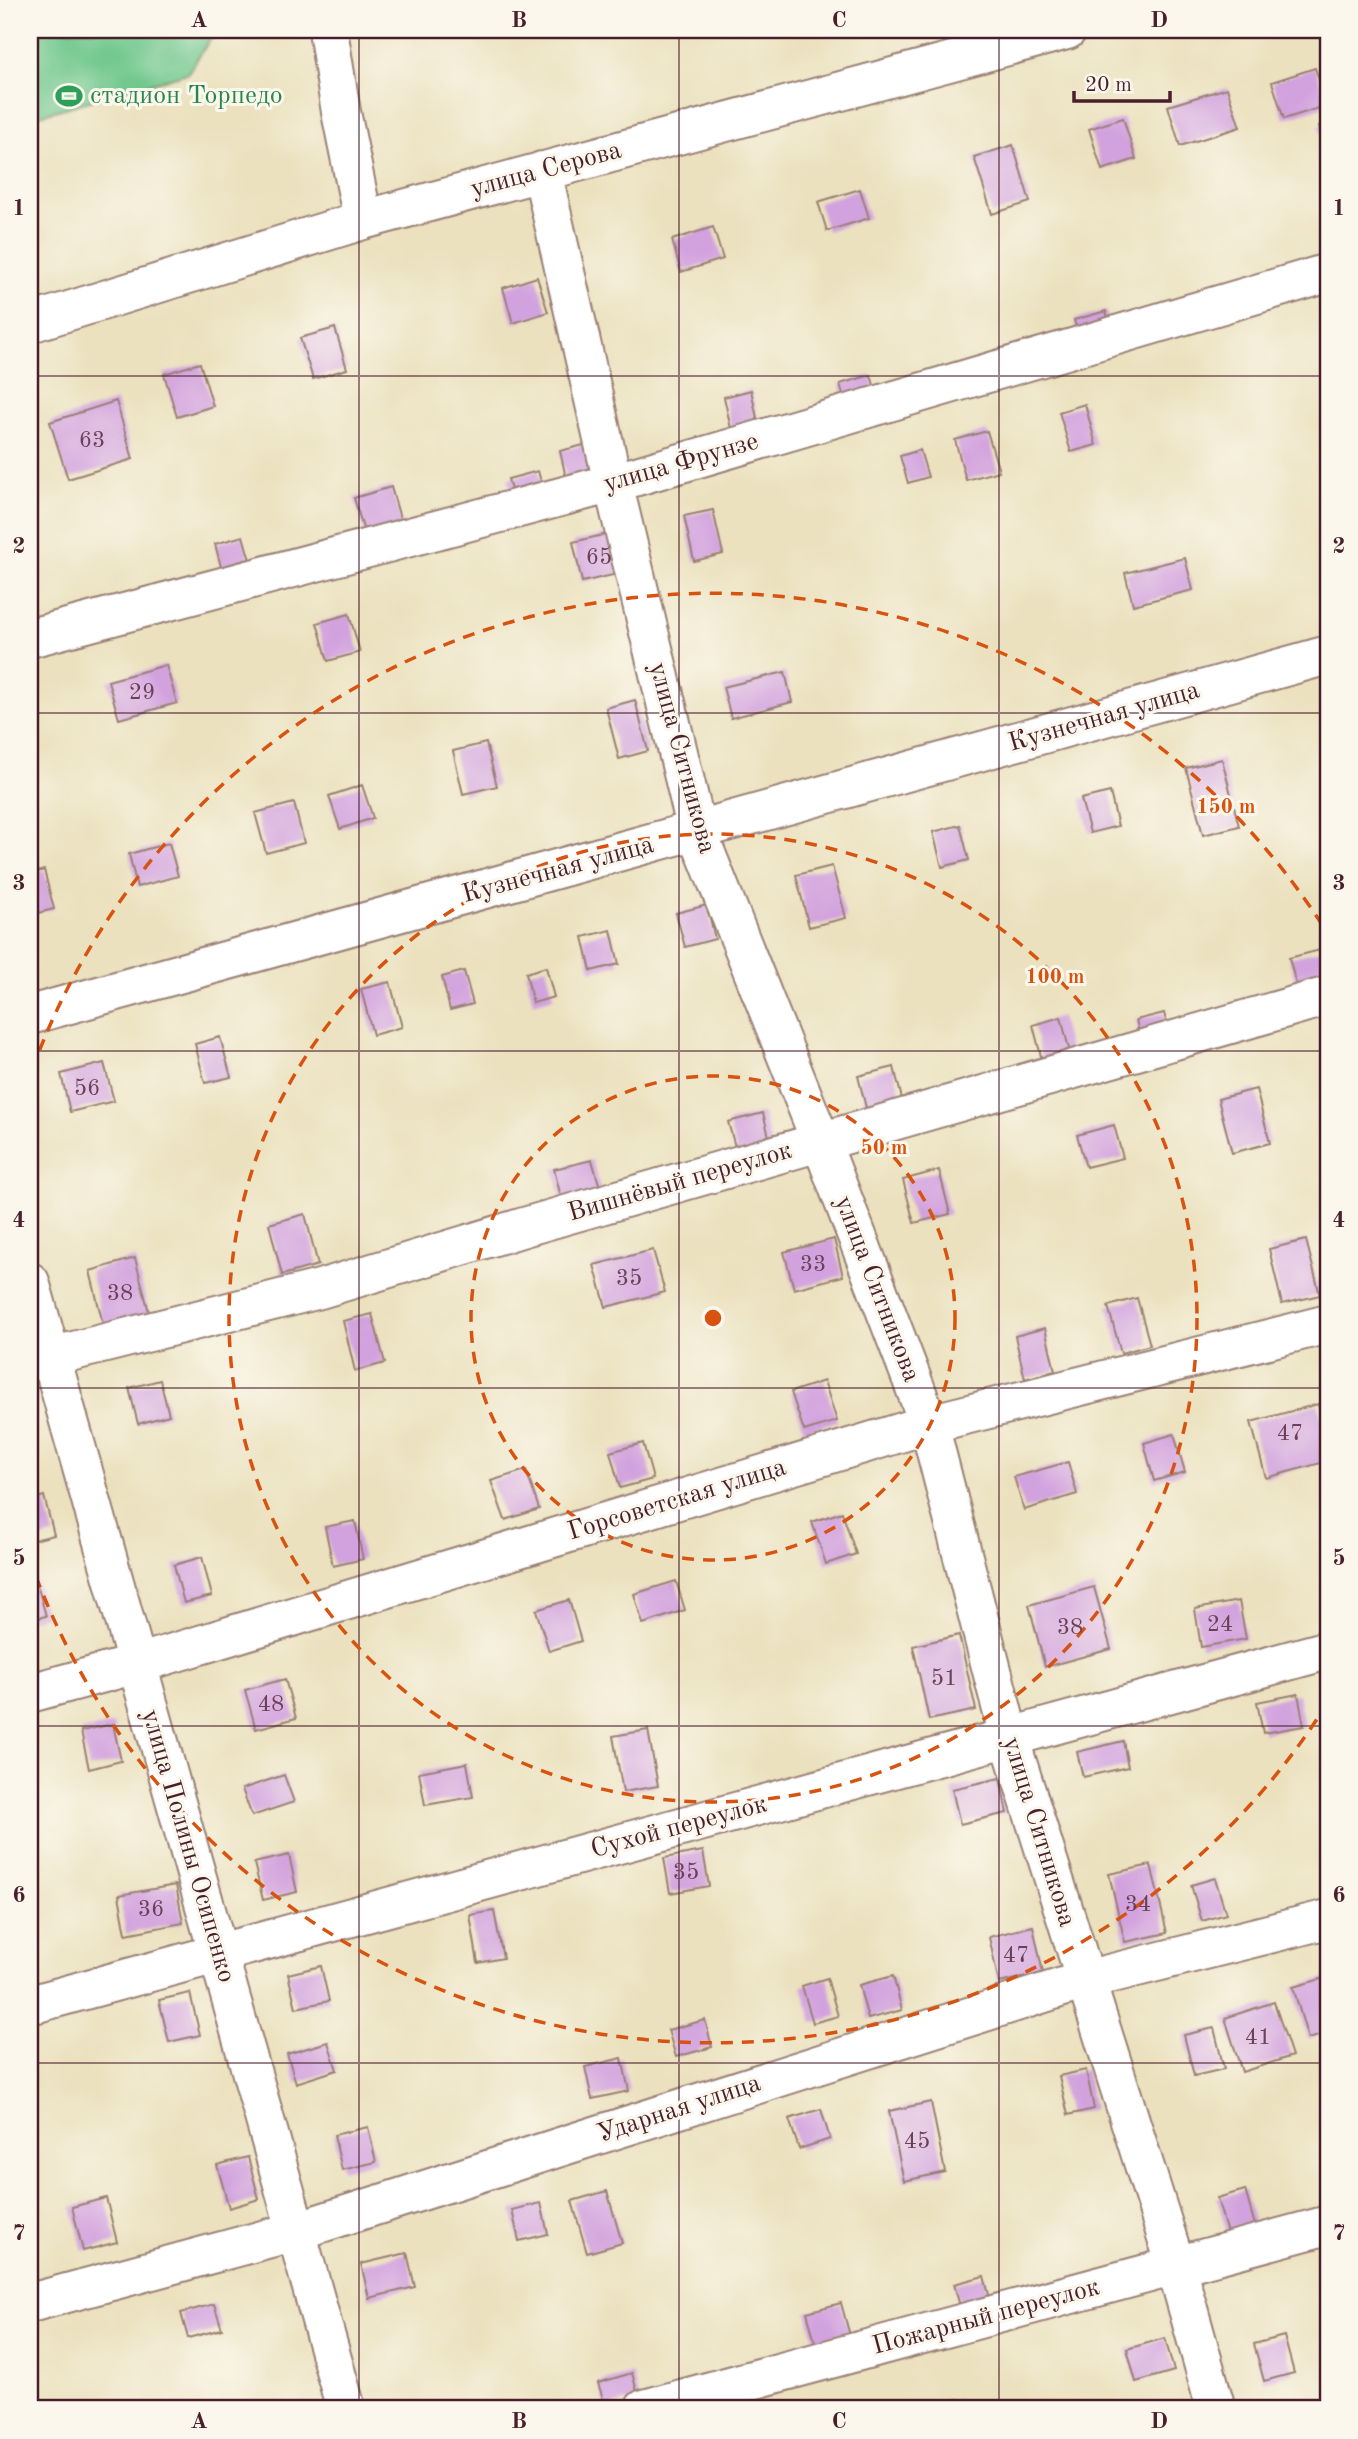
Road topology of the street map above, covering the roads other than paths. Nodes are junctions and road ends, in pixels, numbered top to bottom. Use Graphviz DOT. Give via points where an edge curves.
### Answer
graph roads {
  1 [pos="328,30"];
  2 [pos="1067,30"];
  3 [pos="542,171"];
  4 [pos="363,220"];
  5 [pos="1328,273"];
  6 [pos="30,323"];
  7 [pos="613,483"];
  8 [pos="30,638"];
  9 [pos="1328,655"];
  10 [pos="697,831"];
  11 [pos="1328,996"];
  12 [pos="30,1015"];
  13 [pos="821,1142"];
  14 [pos="30,1282"];
  15 [pos="1328,1324"];
  16 [pos="40,1359"];
  17 [pos="929,1424"];
  18 [pos="1328,1650"];
  19 [pos="137,1664"];
  20 [pos="30,1693"];
  21 [pos="1009,1737"];
  22 [pos="1328,1919"];
  23 [pos="218,1953"];
  24 [pos="1085,1980"];
  25 [pos="30,2005"];
  26 [pos="1328,2225"];
  27 [pos="296,2231"];
  28 [pos="1176,2266"];
  29 [pos="30,2302"];
  30 [pos="346,2409"];
  31 [pos="644,2409"];
  32 [pos="1216,2409"];
  1 -- 4 [label="street"];
  2 -- 3 [label="street, улица Серова"];
  3 -- 4 [label="street, улица Серова"];
  3 -- 7 [label="street, улица Ситникова"];
  4 -- 6 [label="street, улица Серова"];
  5 -- 7 [label="street, улица Фрунзе"];
  7 -- 8 [label="street, улица Фрунзе"];
  7 -- 10 [label="street, улица Ситникова"];
  9 -- 10 [label="street, Кузнечная улица"];
  10 -- 12 [label="street, Кузнечная улица"];
  10 -- 13 [label="street, улица Ситникова"];
  11 -- 13 [label="street, Вишнёвый переулок"];
  13 -- 16 [label="street, Вишнёвый переулок" via="320,1289"];
  13 -- 17 [label="street, улица Ситникова"];
  14 -- 16 [label="street, улица Полины Осипенко"];
  15 -- 17 [label="street, Горсоветская улица"];
  16 -- 19 [label="street, улица Полины Осипенко"];
  17 -- 19 [label="street, Горсоветская улица"];
  17 -- 21 [label="street, улица Ситникова"];
  18 -- 21 [label="street, Сухой переулок"];
  19 -- 20 [label="street, Горсоветская улица"];
  19 -- 23 [label="street, улица Полины Осипенко"];
  21 -- 23 [label="street, Сухой переулок"];
  21 -- 24 [label="street, улица Ситникова"];
  22 -- 24 [label="street, Ударная улица"];
  23 -- 25 [label="street, Сухой переулок"];
  23 -- 27 [label="street, улица Полины Осипенко"];
  24 -- 27 [label="street, Ударная улица"];
  24 -- 28 [label="street, улица Ситникова"];
  26 -- 28 [label="street, Пожарный переулок"];
  27 -- 29 [label="street, Ударная улица"];
  27 -- 30 [label="street, улица Полины Осипенко"];
  28 -- 31 [label="street, Пожарный переулок"];
  28 -- 32 [label="street, улица Ситникова"];
}
